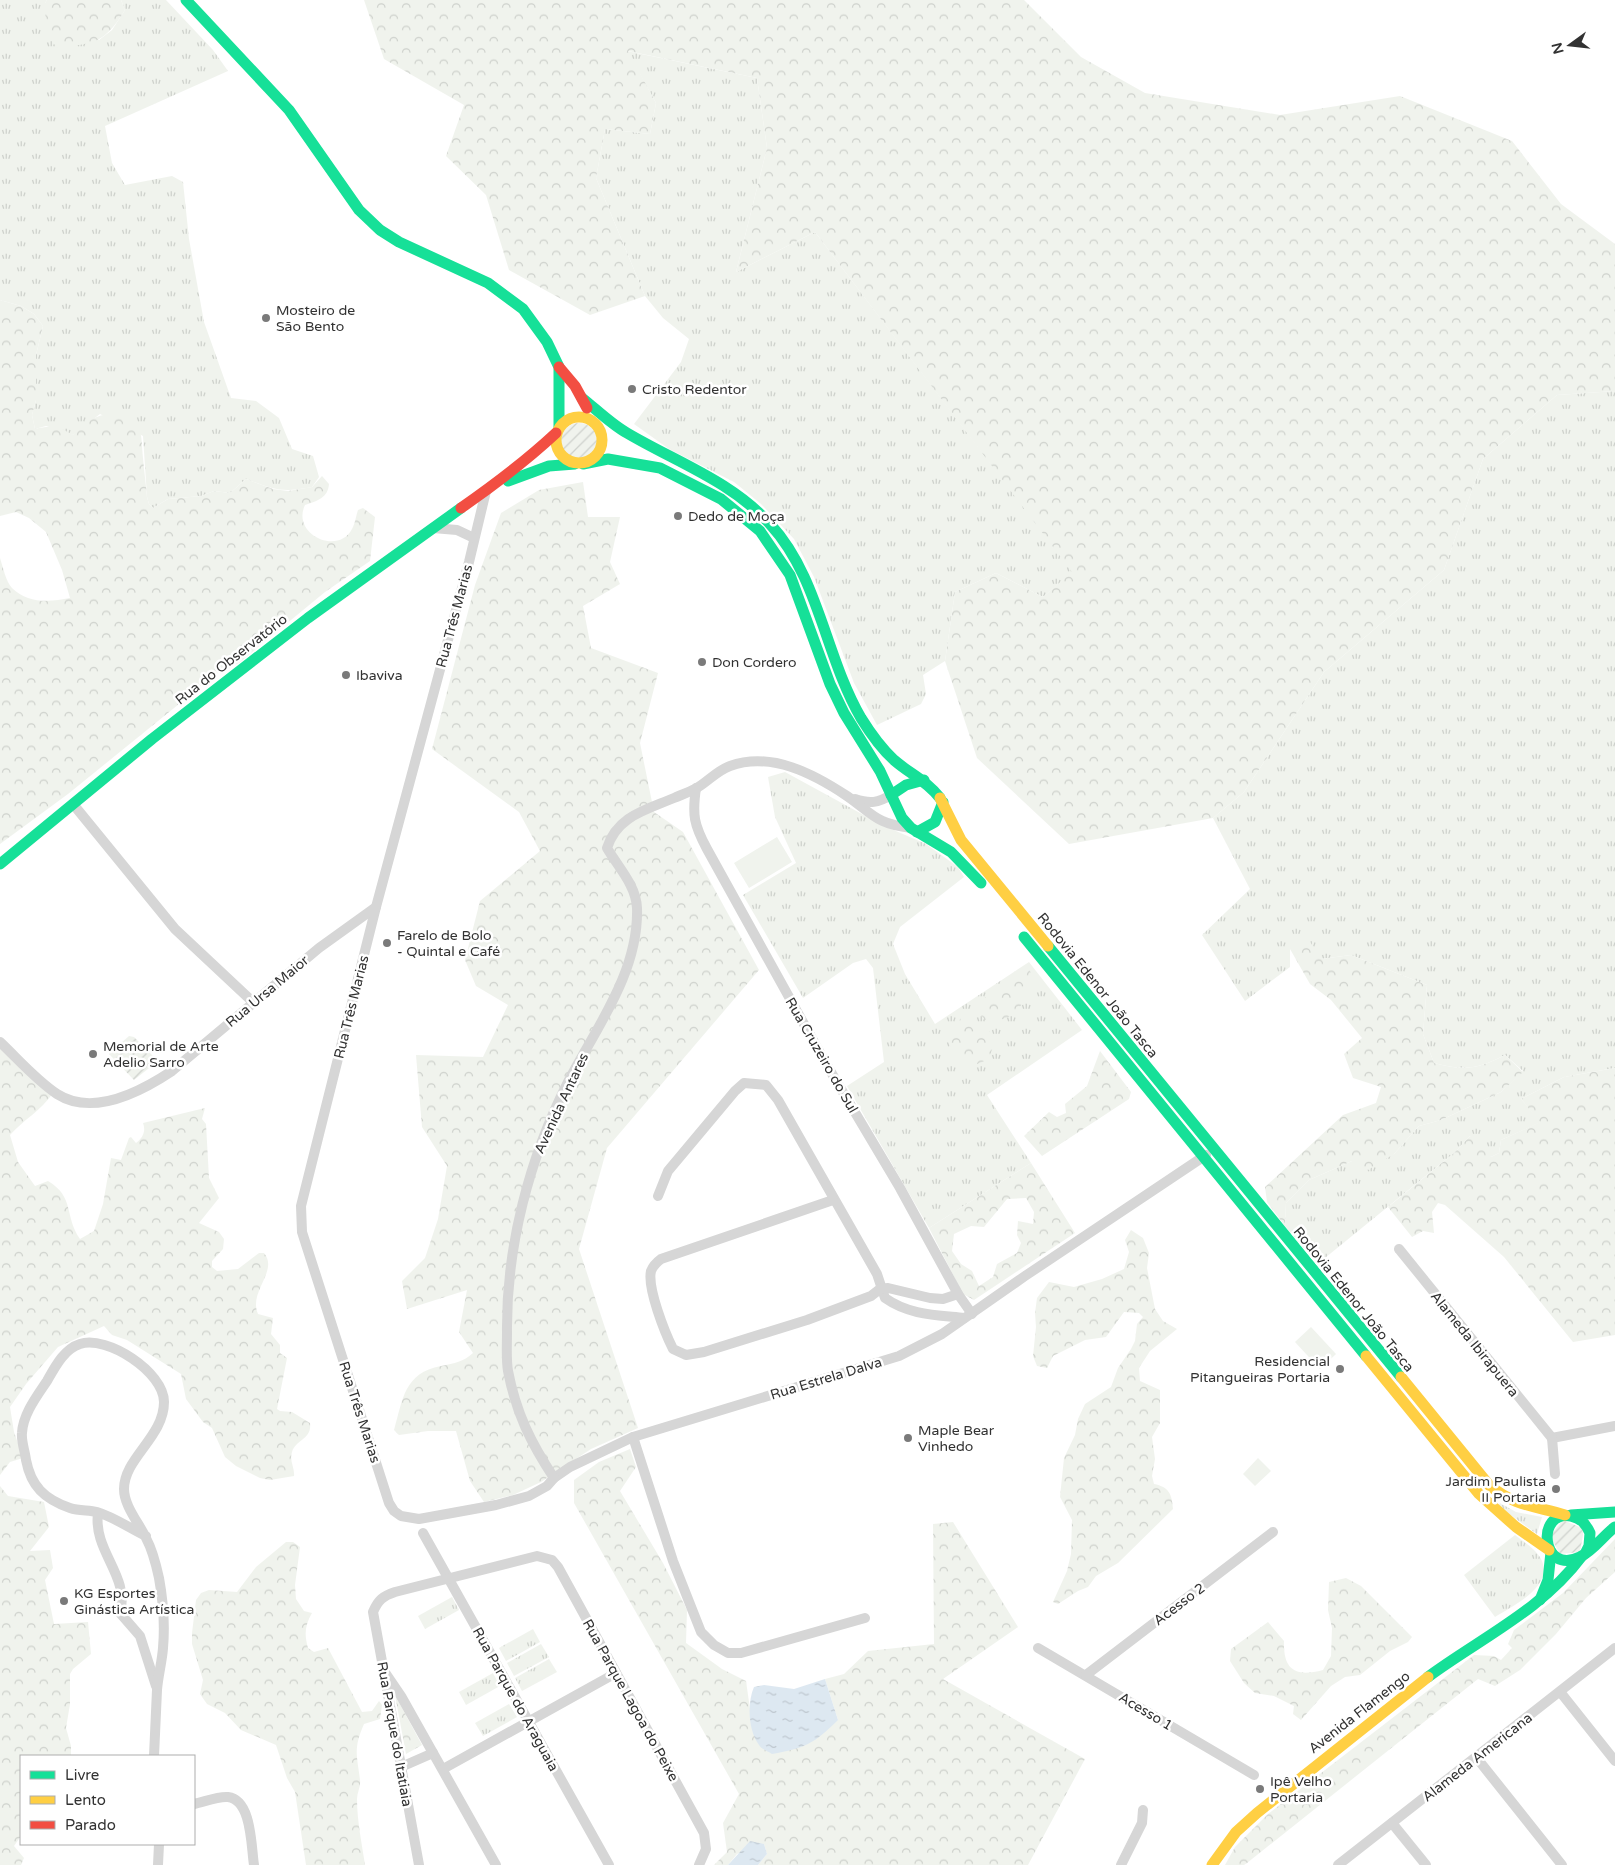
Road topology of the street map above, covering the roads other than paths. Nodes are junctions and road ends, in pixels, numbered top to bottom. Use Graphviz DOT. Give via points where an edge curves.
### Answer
graph roads {
  1 [pos="186,0"];
  2 [pos="559,367"];
  3 [pos="597,420"];
  4 [pos="558,430"];
  5 [pos="651,446"];
  6 [pos="579,464"];
  7 [pos="646,465"];
  8 [pos="487,490"];
  9 [pos="432,528"];
  10 [pos="474,538"];
  11 [pos="924,780"];
  12 [pos="696,788"];
  13 [pos="892,794"];
  14 [pos="849,798"];
  15 [pos="942,802"];
  16 [pos="73,804"];
  17 [pos="914,830"];
  18 [pos="0,864"];
  19 [pos="376,907"];
  20 [pos="1007,914"];
  21 [pos="357,919"];
  22 [pos="373,920"];
  23 [pos="1019,930"];
  24 [pos="254,1003"];
  25 [pos="0,1042"];
  26 [pos="1213,1151"];
  27 [pos="1203,1158"];
  28 [pos="658,1196"];
  29 [pos="833,1200"];
  30 [pos="1399,1249"];
  31 [pos="880,1289"];
  32 [pos="958,1294"];
  33 [pos="968,1316"];
  34 [pos="1615,1426"];
  35 [pos="633,1437"];
  36 [pos="1552,1438"];
  37 [pos="1555,1474"];
  38 [pos="554,1478"];
  39 [pos="98,1512"];
  40 [pos="1615,1512"];
  41 [pos="1568,1515"];
  42 [pos="401,1516"];
  43 [pos="1615,1527"];
  44 [pos="1273,1532"];
  45 [pos="423,1533"];
  46 [pos="146,1536"];
  47 [pos="1550,1551"];
  48 [pos="1584,1554"];
  49 [pos="449,1577"];
  50 [pos="1540,1600"];
  51 [pos="865,1618"];
  52 [pos="1038,1648"];
  53 [pos="1615,1648"];
  54 [pos="383,1670"];
  55 [pos="616,1673"];
  56 [pos="1086,1675"];
  57 [pos="157,1688"];
  58 [pos="1561,1693"];
  59 [pos="529,1720"];
  60 [pos="433,1753"];
  61 [pos="154,1755"];
  62 [pos="1476,1757"];
  63 [pos="1615,1761"];
  64 [pos="401,1767"];
  65 [pos="443,1769"];
  66 [pos="1254,1776"];
  67 [pos="195,1804"];
  68 [pos="1143,1810"];
  69 [pos="1392,1823"];
  70 [pos="159,1845"];
  71 [pos="158,1865"];
  72 [pos="254,1865"];
  73 [pos="419,1865"];
  74 [pos="496,1865"];
  75 [pos="608,1865"];
  76 [pos="698,1865"];
  77 [pos="1121,1865"];
  78 [pos="1212,1865"];
  79 [pos="1338,1865"];
  80 [pos="1426,1865"];
  81 [pos="1562,1865"];
  1 -- 2 [label="main road" via="289,110 359,210 399,242 467,271 507,295 523,309 547,342"];
  2 -- 3 [label="main road, Rodovia Edenor João Tasca"];
  2 -- 4 [label="main road"];
  3 -- 4 [label="main road" via="576,417 564,422"];
  3 -- 5 [label="main road, Rodovia Edenor João Tasca"];
  3 -- 6 [label="main road" via="602,438 599,452"];
  4 -- 6 [label="main road" via="555,440 558,453 569,462"];
  4 -- 8 [label="main road, Rua do Observatório" via="521,465 495,481"];
  5 -- 7 [label="main road"];
  5 -- 11 [label="main road, Rodovia Edenor João Tasca" via="746,500 771,525 799,565 840,675 862,719 893,759"];
  6 -- 7 [label="main road" via="608,459"];
  6 -- 8 [label="main road, Rua do Observatório" via="549,466"];
  7 -- 13 [label="main road" via="660,468 721,499 760,532 775,551 790,575 830,684"];
  8 -- 9 [label="main road, Rua do Observatório"];
  8 -- 10 [label="street, Rua Três Marias"];
  9 -- 10 [label="street" via="457,530"];
  9 -- 16 [label="main road, Rua do Observatório" via="308,618 152,738"];
  10 -- 19 [label="street, Rua Três Marias"];
  11 -- 13 [label="main road" via="906,785"];
  11 -- 15 [label="main road, Rodovia Edenor João Tasca"];
  12 -- 14 [label="street" via="713,774 730,766 749,761 771,761 820,780"];
  12 -- 32 [label="street, Rua Cruzeiro do Sul" via="695,826"];
  12 -- 38 [label="street, Avenida Antares" via="637,812 611,834 607,848 633,889 637,907 631,956 622,981 567,1084 542,1140 516,1234 507,1306 507,1369 530,1441"];
  13 -- 14 [label="street" via="873,803"];
  13 -- 17 [label="main road" via="902,818"];
  14 -- 17 [label="street" via="882,821"];
  15 -- 17 [label="main road" via="936,822 931,827"];
  15 -- 26 [label="main road, Rodovia Edenor João Tasca" via="961,840"];
  16 -- 18 [label="main road, Rua do Observatório"];
  16 -- 24 [label="street" via="175,930"];
  17 -- 20 [label="main road" via="951,852"];
  19 -- 21 [label="street, Rua Ursa Maior"];
  19 -- 22 [label="street, Rua Três Marias"];
  21 -- 22 [label="street"];
  21 -- 24 [label="street, Rua Ursa Maior"];
  22 -- 42 [label="street, Rua Três Marias" via="300,1217 302,1232 389,1503"];
  23 -- 27 [label="main road, Rodovia Edenor João Tasca"];
  24 -- 25 [label="street, Rua Ursa Maior" via="148,1087 124,1097 98,1102 75,1101 59,1095"];
  26 -- 27 [label="street, Rua Estrela Dalva"];
  26 -- 41 [label="main road, Rodovia Edenor João Tasca" via="1489,1485 1515,1504"];
  27 -- 33 [label="street, Rua Estrela Dalva"];
  27 -- 47 [label="main road, Rodovia Edenor João Tasca" via="1479,1494 1516,1527"];
  28 -- 29 [label="street" via="668,1171 735,1090 753,1082 766,1085 772,1091"];
  29 -- 31 [label="street" via="877,1274"];
  29 -- 31 [label="street" via="661,1259 654,1265 652,1289 673,1349 686,1355 704,1352 807,1320 871,1296"];
  30 -- 36 [label="street, Alameda Ibirapuera"];
  31 -- 32 [label="street" via="930,1298"];
  31 -- 33 [label="street" via="885,1298 907,1310 926,1315"];
  32 -- 33 [label="street, Rua Cruzeiro do Sul"];
  33 -- 35 [label="street, Rua Estrela Dalva" via="942,1334 899,1356"];
  34 -- 36 [label="street"];
  35 -- 38 [label="street, Rua Estrela Dalva"];
  35 -- 51 [label="street" via="673,1561 701,1632 714,1645 728,1653 741,1653"];
  36 -- 37 [label="street"];
  38 -- 42 [label="street, Rua Estrela Dalva" via="529,1496 496,1506 419,1519"];
  39 -- 46 [label="street"];
  39 -- 46 [label="street" via="70,1508 35,1486 22,1434 30,1409 56,1365 68,1351 90,1342 103,1345 144,1366 163,1392 161,1422 129,1471 124,1487 129,1506"];
  39 -- 57 [label="street" via="98,1534 122,1590 120,1613 140,1636"];
  40 -- 41 [label="main road, Rodovia Edenor João Tasca"];
  41 -- 47 [label="main road" via="1555,1519 1548,1528 1546,1539"];
  41 -- 48 [label="main road" via="1581,1519 1590,1532 1590,1543"];
  43 -- 48 [label="main road"];
  44 -- 56 [label="street, Acesso 2"];
  45 -- 49 [label="street, Rua Parque do Araguaia"];
  46 -- 57 [label="street" via="154,1556 163,1610 163,1647"];
  47 -- 48 [label="main road" via="1567,1560"];
  47 -- 50 [label="main road" via="1548,1580"];
  48 -- 50 [label="main road, Avenida Flamengo" via="1558,1588"];
  49 -- 54 [label="street, Rua Parque do Itatiaia" via="383,1596 377,1603 373,1612"];
  49 -- 55 [label="street, Rua Parque Lagoa do Peixe" via="545,1557 558,1566"];
  49 -- 59 [label="street, Rua Parque do Araguaia"];
  50 -- 78 [label="main road, Avenida Flamengo" via="1451,1661 1282,1792 1236,1832"];
  52 -- 56 [label="street, Acesso 1"];
  53 -- 58 [label="street, Alameda Americana"];
  54 -- 60 [label="street"];
  54 -- 64 [label="street, Rua Parque do Itatiaia"];
  55 -- 59 [label="street"];
  55 -- 76 [label="street, Rua Parque Lagoa do Peixe" via="704,1834 706,1849"];
  56 -- 66 [label="street, Acesso 1"];
  57 -- 61 [label="street"];
  58 -- 62 [label="street, Alameda Americana"];
  58 -- 63 [label="street"];
  59 -- 65 [label="street"];
  59 -- 75 [label="street, Rua Parque do Araguaia"];
  60 -- 64 [label="street"];
  60 -- 65 [label="street"];
  62 -- 69 [label="street, Alameda Americana"];
  62 -- 81 [label="street"];
  64 -- 73 [label="street, Rua Parque do Itatiaia"];
  65 -- 74 [label="street"];
  67 -- 72 [label="street" via="227,1797 244,1807"];
  68 -- 77 [label="street" via="1142,1823"];
  69 -- 79 [label="street, Alameda Americana"];
  69 -- 80 [label="street"];
  70 -- 71 [label="street"];
}
